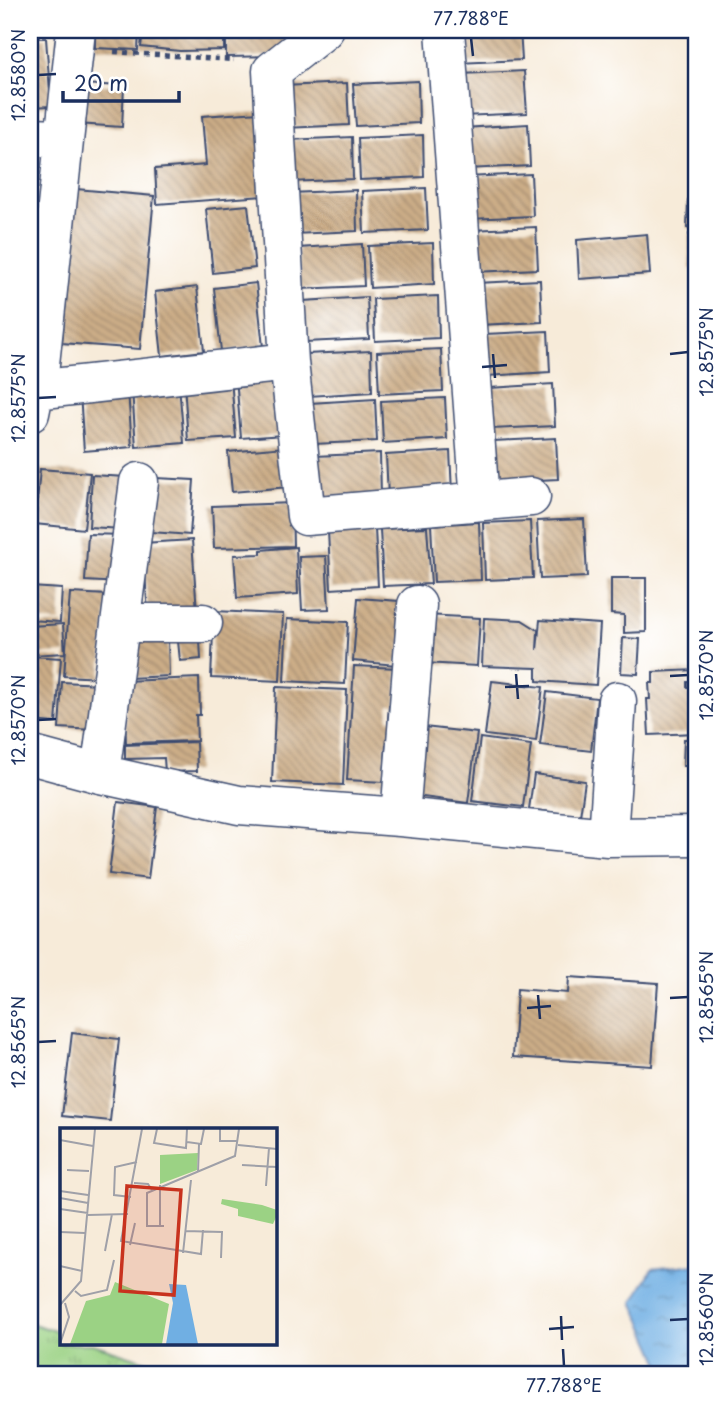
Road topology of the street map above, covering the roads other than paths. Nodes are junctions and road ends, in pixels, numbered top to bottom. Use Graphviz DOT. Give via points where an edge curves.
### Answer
graph roads {
  1 [pos="324,30"];
  2 [pos="444,30"];
  3 [pos="75,40"];
  4 [pos="46,137"];
  5 [pos="289,362"];
  6 [pos="34,383"];
  7 [pos="139,482"];
  8 [pos="531,497"];
  9 [pos="480,501"];
  10 [pos="417,605"];
  11 [pos="120,623"];
  12 [pos="203,623"];
  13 [pos="617,701"];
  14 [pos="30,755"];
  15 [pos="100,774"];
  16 [pos="400,817"];
  17 [pos="696,836"];
  18 [pos="608,838"];
  1 -- 5 [label="street" via="272,71"];
  2 -- 9 [label="street"];
  3 -- 4 [label="street"];
  4 -- 6 [label="street"];
  5 -- 6 [label="street"];
  5 -- 9 [label="street" via="306,516"];
  7 -- 11 [label="street"];
  8 -- 9 [label="street"];
  10 -- 16 [label="street"];
  11 -- 12 [label="street"];
  11 -- 15 [label="street"];
  13 -- 18 [label="street"];
  14 -- 15 [label="street"];
  15 -- 16 [label="street" via="239,805"];
  16 -- 18 [label="street"];
  17 -- 18 [label="street"];
}
